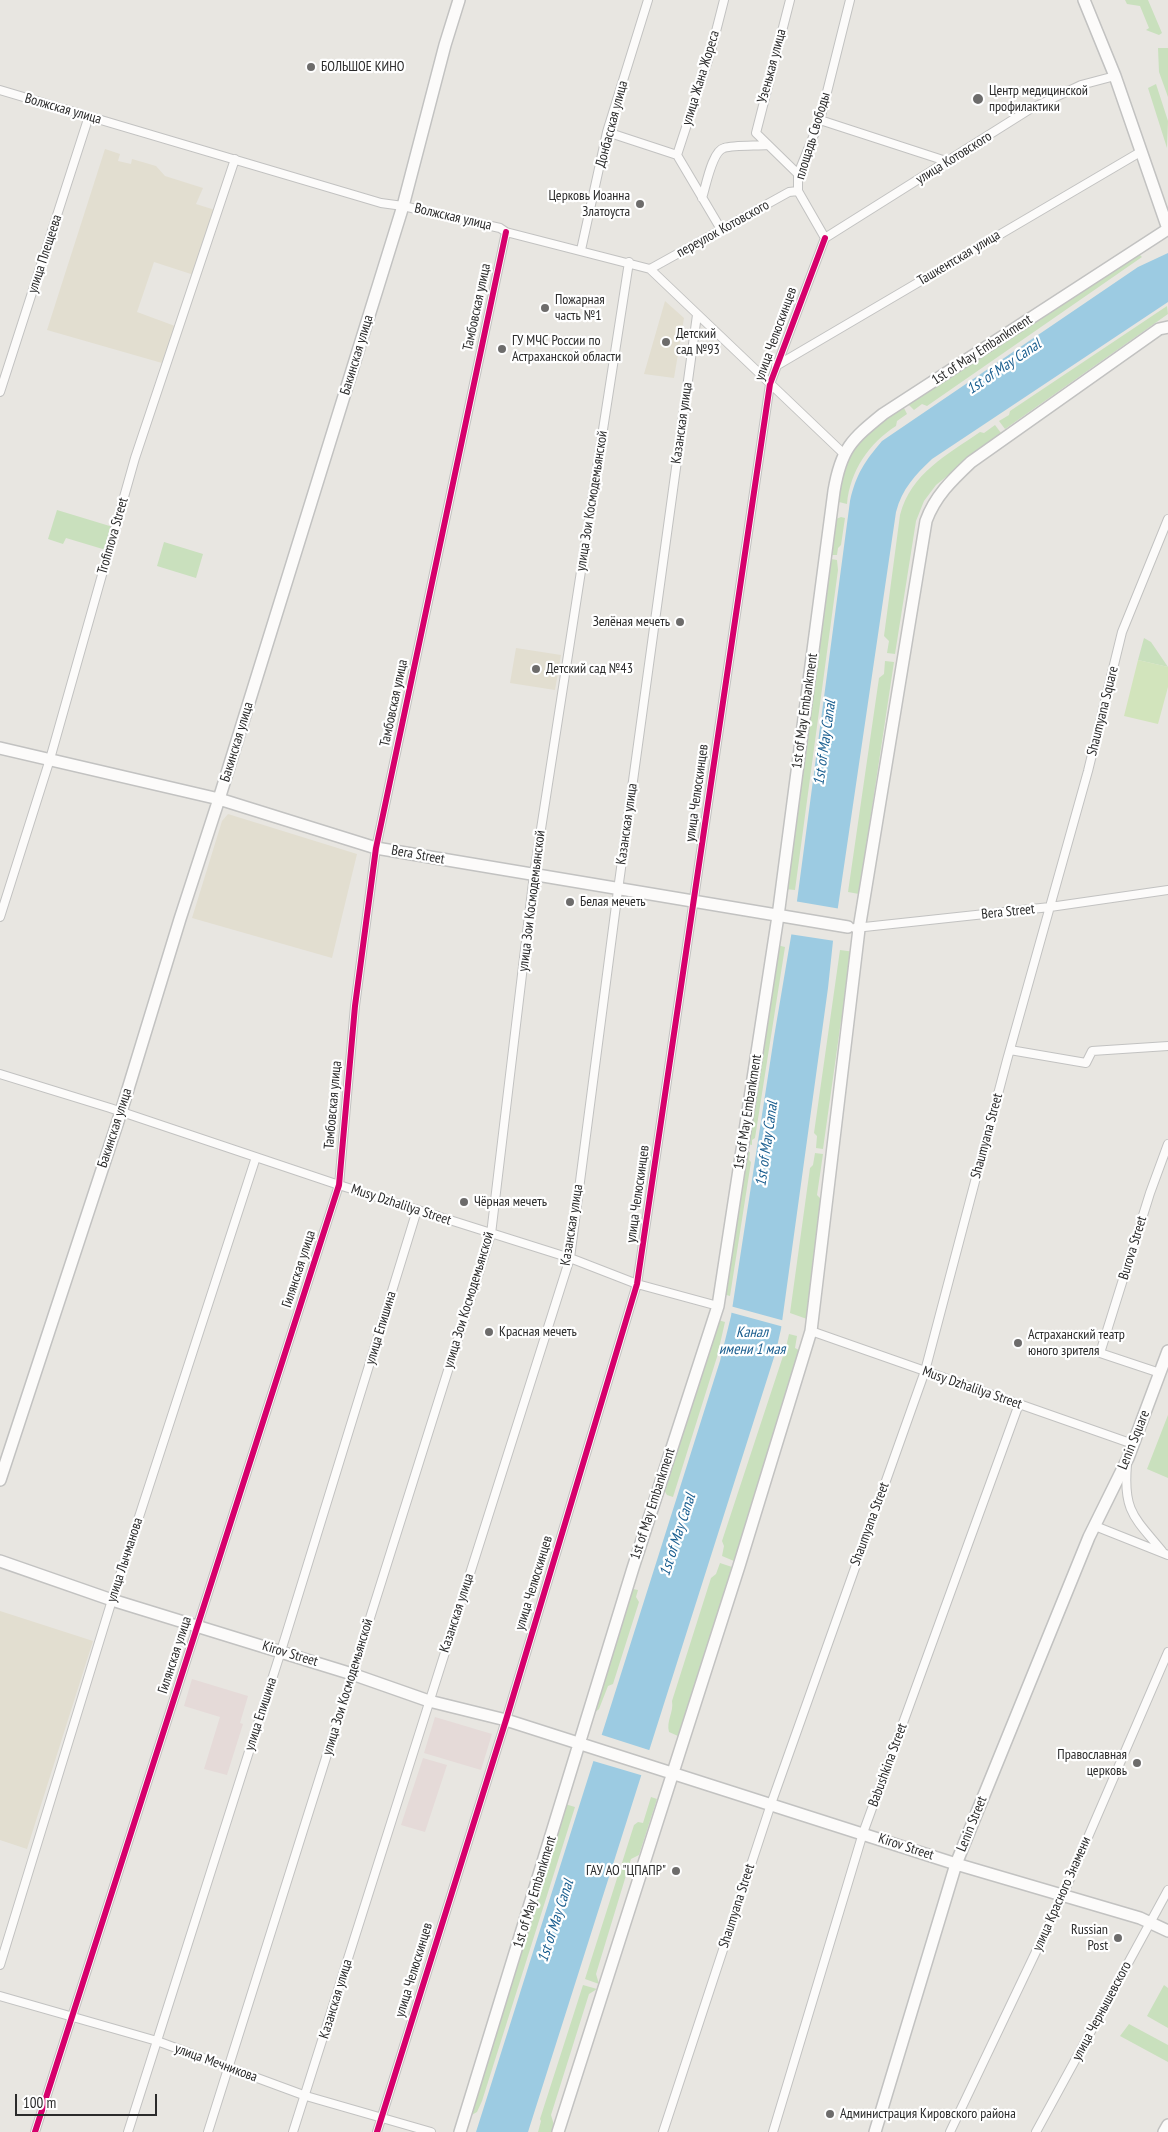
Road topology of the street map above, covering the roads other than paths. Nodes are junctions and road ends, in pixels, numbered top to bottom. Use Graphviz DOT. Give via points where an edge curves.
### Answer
graph roads {
  1 [pos="459,0"];
  2 [pos="648,0"];
  3 [pos="724,0"];
  4 [pos="790,0"];
  5 [pos="850,0"];
  6 [pos="1084,0"];
  7 [pos="1115,76"];
  8 [pos="0,90"];
  9 [pos="90,116"];
  10 [pos="820,120"];
  11 [pos="607,132"];
  12 [pos="768,145"];
  13 [pos="1142,151"];
  14 [pos="677,155"];
  15 [pos="235,159"];
  16 [pos="948,162"];
  17 [pos="798,174"];
  18 [pos="798,191"];
  19 [pos="702,198"];
  20 [pos="403,206"];
  21 [pos="1168,229"];
  22 [pos="722,231"];
  23 [pos="506,232"];
  24 [pos="825,238"];
  25 [pos="581,250"];
  26 [pos="629,262"];
  27 [pos="650,269"];
  28 [pos="697,315"];
  29 [pos="1168,327"];
  30 [pos="776,366"];
  31 [pos="770,384"];
  32 [pos="0,392"];
  33 [pos="843,454"];
  34 [pos="1168,518"];
  35 [pos="0,748"];
  36 [pos="50,759"];
  37 [pos="219,799"];
  38 [pos="376,848"];
  39 [pos="534,874"];
  40 [pos="618,890"];
  41 [pos="1168,890"];
  42 [pos="694,902"];
  43 [pos="1050,907"];
  44 [pos="0,917"];
  45 [pos="782,917"];
  46 [pos="853,928"];
  47 [pos="1168,1046"];
  48 [pos="1010,1050"];
  49 [pos="0,1074"];
  50 [pos="121,1112"];
  51 [pos="1168,1144"];
  52 [pos="256,1157"];
  53 [pos="339,1185"];
  54 [pos="417,1210"];
  55 [pos="491,1234"];
  56 [pos="570,1258"];
  57 [pos="637,1284"];
  58 [pos="718,1306"];
  59 [pos="810,1331"];
  60 [pos="1168,1351"];
  61 [pos="924,1371"];
  62 [pos="1160,1372"];
  63 [pos="1019,1404"];
  64 [pos="1133,1444"];
  65 [pos="1128,1458"];
  66 [pos="0,1480"];
  67 [pos="1095,1526"];
  68 [pos="1165,1553"];
  69 [pos="0,1561"];
  70 [pos="112,1600"];
  71 [pos="198,1626"];
  72 [pos="281,1652"];
  73 [pos="1168,1652"];
  74 [pos="352,1674"];
  75 [pos="429,1701"];
  76 [pos="506,1720"];
  77 [pos="585,1745"];
  78 [pos="672,1772"];
  79 [pos="771,1804"];
  80 [pos="863,1833"];
  81 [pos="956,1864"];
  82 [pos="1168,1890"];
  83 [pos="1063,1895"];
  84 [pos="1150,1923"];
  85 [pos="1168,1931"];
  86 [pos="0,1965"];
  87 [pos="0,1996"];
  88 [pos="71,2018"];
  89 [pos="157,2041"];
  90 [pos="229,2067"];
  91 [pos="306,2096"];
  92 [pos="381,2119"];
  93 [pos="1168,2125"];
  94 [pos="35,2132"];
  95 [pos="128,2132"];
  96 [pos="208,2132"];
  97 [pos="293,2132"];
  98 [pos="377,2132"];
  99 [pos="430,2132"];
  100 [pos="460,2132"];
  101 [pos="558,2132"];
  102 [pos="663,2132"];
  103 [pos="773,2132"];
  104 [pos="875,2132"];
  105 [pos="950,2132"];
  106 [pos="1036,2132"];
  107 [pos="1164,2132"];
  1 -- 20 [label="main road, Бакинская улица"];
  2 -- 11 [label="street, Донбасская улица"];
  3 -- 14 [label="street, улица Жана Жореса"];
  4 -- 12 [label="street, Узенькая улица" via="756,133"];
  5 -- 10 [label="street, площадь Свободы"];
  6 -- 7 [label="main road"];
  7 -- 13 [label="main road"];
  7 -- 16 [label="street, улица Котовского" via="1081,85 1030,109"];
  8 -- 9 [label="street, Волжская улица"];
  9 -- 15 [label="street, Волжская улица"];
  9 -- 32 [label="street, улица Плещеева"];
  10 -- 16 [label="street"];
  10 -- 17 [label="street, площадь Свободы"];
  11 -- 14 [label="street"];
  11 -- 25 [label="street, Донбасская улица"];
  12 -- 17 [label="street"];
  12 -- 19 [label="street" via="725,147 718,151"];
  13 -- 21 [label="main road"];
  13 -- 30 [label="street, Ташкентская улица"];
  14 -- 19 [label="street"];
  15 -- 20 [label="street, Волжская улица" via="381,203"];
  15 -- 36 [label="street, Trofimova Street" via="135,458"];
  16 -- 24 [label="street, улица Котовского"];
  17 -- 18 [label="street, площадь Свободы"];
  18 -- 22 [label="street, переулок Котовского" via="789,192"];
  18 -- 24 [label="street, площадь Свободы"];
  19 -- 22 [label="street"];
  20 -- 23 [label="street, Волжская улица"];
  20 -- 37 [label="main road, Бакинская улица"];
  21 -- 33 [label="main road, 1st of May Embankment" via="883,414 856,436"];
  22 -- 27 [label="street, переулок Котовского"];
  23 -- 25 [label="street, Волжская улица"];
  23 -- 38 [label="street, Тамбовская улица"];
  24 -- 30 [label="street, улица Челюскинцев"];
  25 -- 26 [label="street, Волжская улица"];
  26 -- 27 [label="street, Волжская улица"];
  26 -- 39 [label="street, улица Зои Космодемьянской"];
  27 -- 28 [label="street, Волжская улица"];
  28 -- 31 [label="street, Волжская улица"];
  28 -- 40 [label="street, Казанская улица"];
  29 -- 46 [label="main road" via="1159,330 970,462 947,484 931,507 923,533"];
  30 -- 31 [label="street, улица Челюскинцев"];
  31 -- 33 [label="street, Волжская улица"];
  31 -- 42 [label="street, улица Челюскинцев"];
  33 -- 45 [label="main road, 1st of May Embankment" via="834,491"];
  34 -- 43 [label="street, Shaumyana Square" via="1122,632"];
  35 -- 36 [label="main road, Bera Street"];
  36 -- 37 [label="main road, Bera Street"];
  36 -- 44 [label="street, Trofimova Street"];
  37 -- 38 [label="main road, Bera Street"];
  37 -- 50 [label="main road, Бакинская улица"];
  38 -- 39 [label="main road, Bera Street"];
  38 -- 53 [label="street, Тамбовская улица" via="354,1006"];
  39 -- 40 [label="main road, Bera Street"];
  39 -- 55 [label="street, улица Зои Космодемьянской"];
  40 -- 42 [label="main road, Bera Street"];
  40 -- 56 [label="street, Казанская улица"];
  41 -- 43 [label="street, Bera Street"];
  42 -- 45 [label="main road, Bera Street"];
  42 -- 57 [label="street, улица Челюскинцев"];
  43 -- 46 [label="street, Bera Street"];
  43 -- 48 [label="street, Shaumyana Street"];
  45 -- 46 [label="main road, Bera Street"];
  45 -- 58 [label="main road, 1st of May Embankment"];
  46 -- 59 [label="main road"];
  47 -- 48 [label="street" via="1092,1051 1086,1063"];
  48 -- 61 [label="street, Shaumyana Street"];
  49 -- 50 [label="street, Musy Dzhalilya Street"];
  50 -- 52 [label="street, Musy Dzhalilya Street"];
  50 -- 66 [label="main road, Бакинская улица"];
  51 -- 62 [label="street, Burova Street" via="1100,1353"];
  52 -- 53 [label="street, Musy Dzhalilya Street"];
  52 -- 70 [label="street, улица Лычманова"];
  53 -- 54 [label="street, Musy Dzhalilya Street"];
  53 -- 71 [label="street, Гилянская улица"];
  54 -- 55 [label="street, Musy Dzhalilya Street"];
  54 -- 72 [label="street, улица Епишина"];
  55 -- 56 [label="street, Musy Dzhalilya Street"];
  55 -- 74 [label="street, улица Зои Космодемьянской"];
  56 -- 57 [label="street, Musy Dzhalilya Street"];
  56 -- 75 [label="street, Казанская улица"];
  57 -- 58 [label="street, Musy Dzhalilya Street"];
  57 -- 76 [label="street, улица Челюскинцев"];
  58 -- 77 [label="main road, 1st of May Embankment" via="633,1568"];
  59 -- 61 [label="street, Musy Dzhalilya Street"];
  59 -- 78 [label="main road"];
  60 -- 62 [label="main road, Lenin Square"];
  61 -- 63 [label="street, Musy Dzhalilya Street"];
  61 -- 79 [label="street, Shaumyana Street"];
  62 -- 64 [label="main road, Lenin Square"];
  63 -- 64 [label="street, Musy Dzhalilya Street"];
  63 -- 80 [label="street, Babushkina Street"];
  64 -- 65 [label="main road, Lenin Square"];
  65 -- 67 [label="main road, Lenin Square"];
  65 -- 68 [label="street" via="1127,1502 1135,1519"];
  67 -- 68 [label="street"];
  67 -- 81 [label="main road, Lenin Street"];
  69 -- 70 [label="main road, Kirov Street"];
  70 -- 71 [label="main road, Kirov Street"];
  70 -- 86 [label="street, улица Лычманова"];
  71 -- 72 [label="main road, Kirov Street"];
  71 -- 88 [label="street, Гилянская улица"];
  72 -- 74 [label="main road, Kirov Street"];
  72 -- 89 [label="street, улица Епишина"];
  73 -- 83 [label="street, улица Красного Знамени"];
  74 -- 75 [label="main road, Kirov Street"];
  74 -- 90 [label="street, улица Зои Космодемьянской"];
  75 -- 76 [label="main road, Kirov Street"];
  75 -- 91 [label="street, Казанская улица"];
  76 -- 77 [label="main road, Kirov Street"];
  76 -- 92 [label="street, улица Челюскинцев"];
  77 -- 78 [label="main road, Kirov Street"];
  77 -- 100 [label="main road, 1st of May Embankment"];
  78 -- 79 [label="main road, Kirov Street"];
  78 -- 101 [label="main road"];
  79 -- 80 [label="main road, Kirov Street"];
  79 -- 102 [label="street, Shaumyana Street"];
  80 -- 81 [label="main road, Kirov Street"];
  80 -- 103 [label="street, Babushkina Street"];
  81 -- 83 [label="main road, Kirov Street"];
  81 -- 104 [label="main road, Lenin Street"];
  82 -- 84 [label="street, улица Чернышевского"];
  83 -- 84 [label="main road, Kirov Street"];
  83 -- 105 [label="street, улица Красного Знамени"];
  84 -- 85 [label="main road, Kirov Street"];
  84 -- 106 [label="street, улица Чернышевского"];
  87 -- 88 [label="street, улица Мечникова"];
  88 -- 89 [label="street, улица Мечникова"];
  88 -- 94 [label="street, Гилянская улица"];
  89 -- 90 [label="street, улица Мечникова"];
  89 -- 95 [label="street, улица Епишина"];
  90 -- 91 [label="street, улица Мечникова"];
  90 -- 96 [label="street, улица Зои Космодемьянской"];
  91 -- 92 [label="street, улица Мечникова"];
  91 -- 97 [label="street, Казанская улица"];
  92 -- 98 [label="street, улица Челюскинцев"];
  92 -- 99 [label="street, улица Мечникова"];
  93 -- 107 [label="main road"];
}
